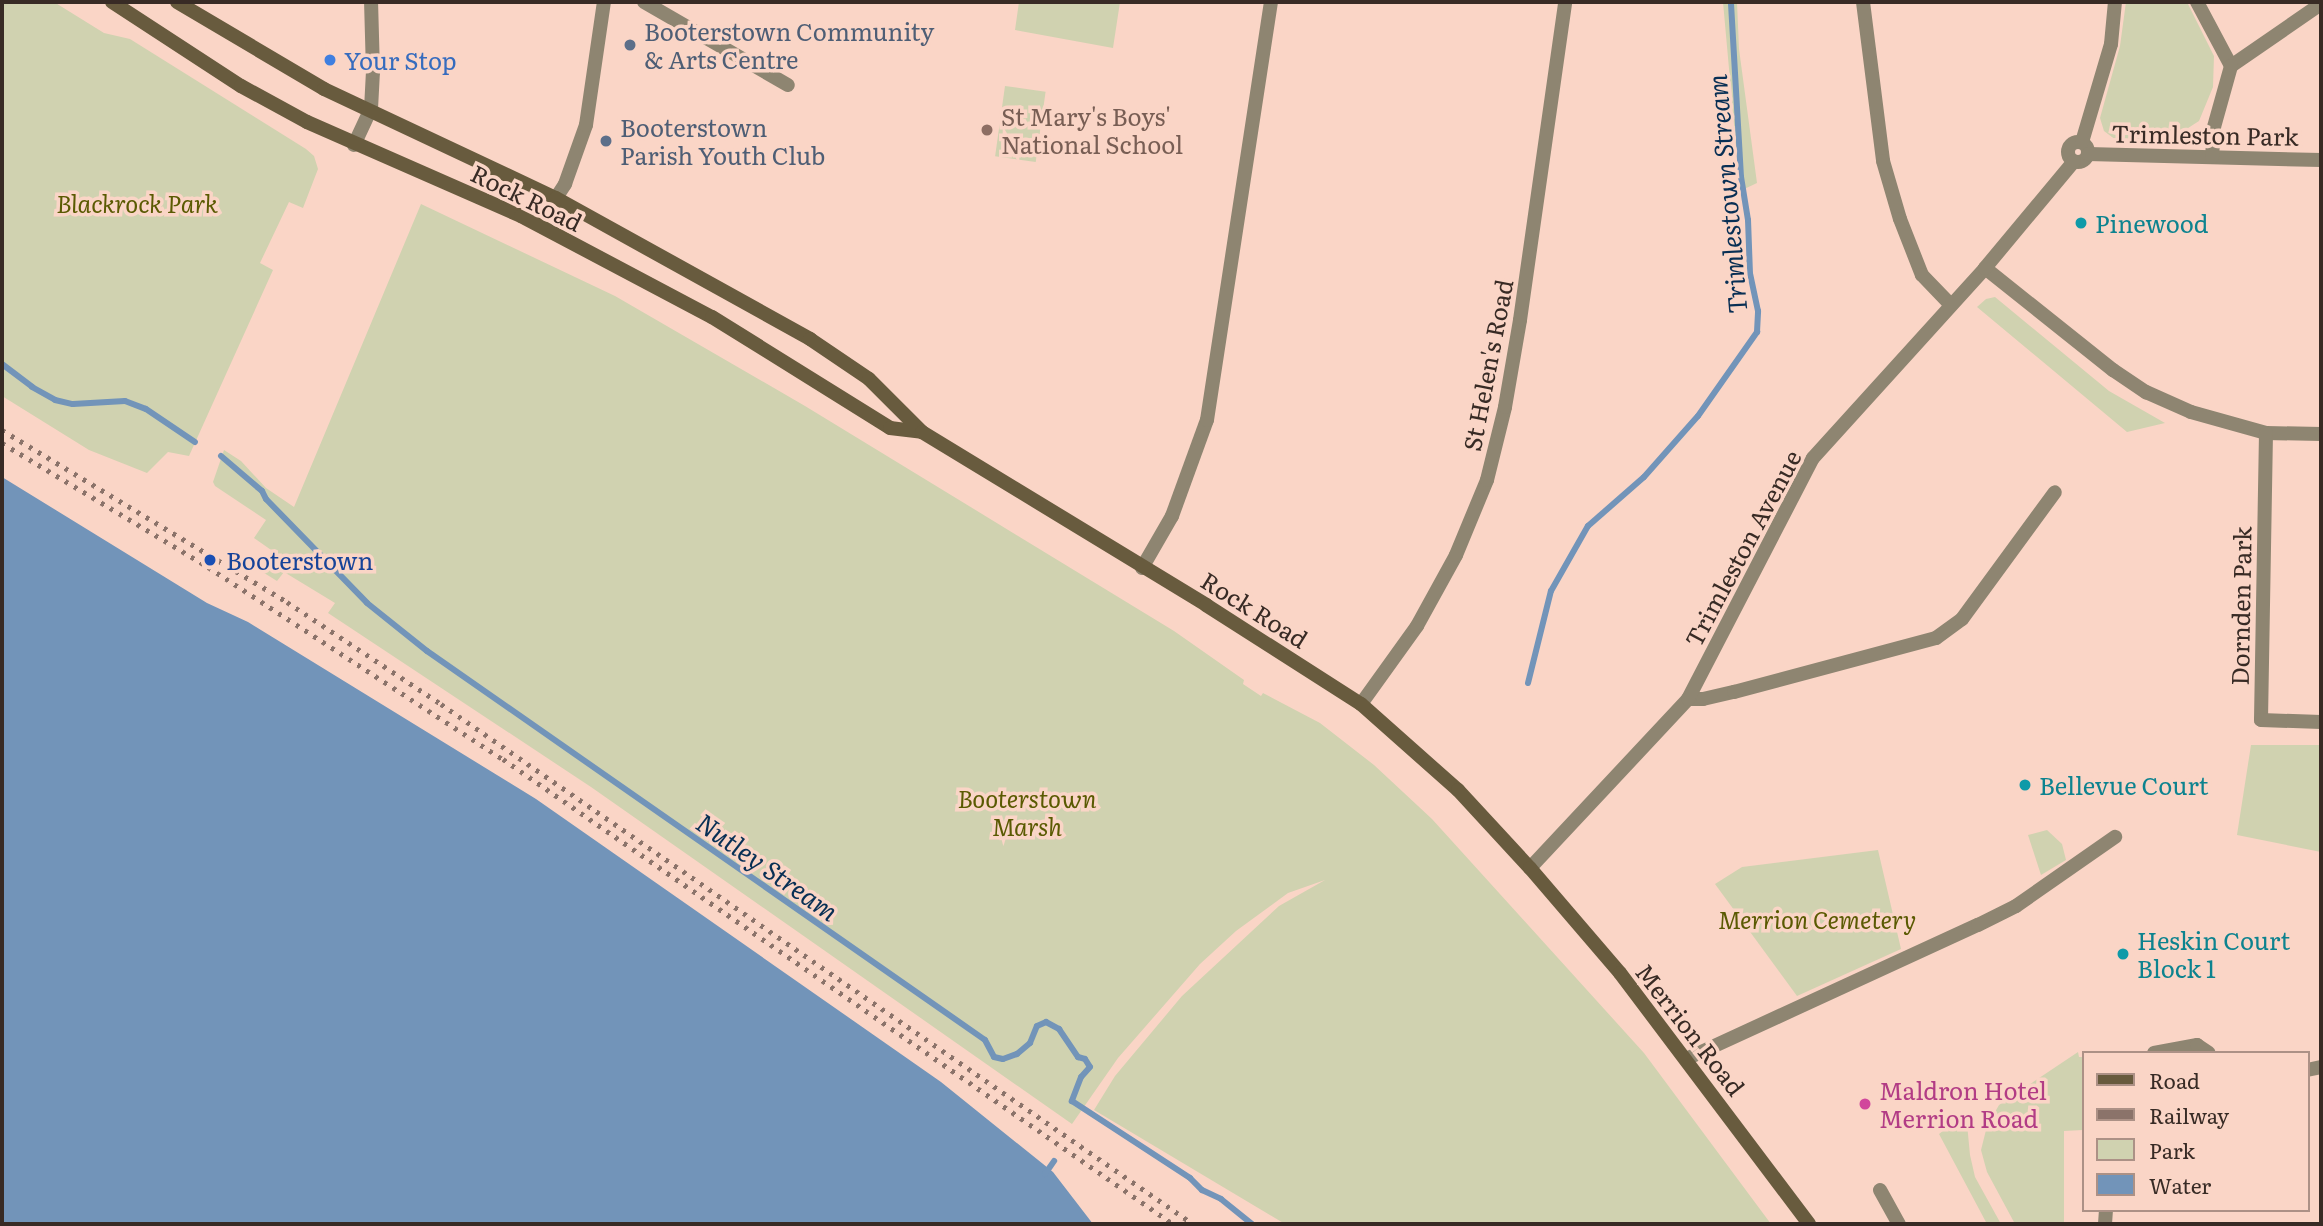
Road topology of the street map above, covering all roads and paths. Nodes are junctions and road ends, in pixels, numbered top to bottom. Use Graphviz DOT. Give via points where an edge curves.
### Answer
graph roads {
  1 [pos="112,2"];
  2 [pos="177,2"];
  3 [pos="371,2"];
  4 [pos="604,2"];
  5 [pos="644,2"];
  6 [pos="1271,2"];
  7 [pos="1565,2"];
  8 [pos="1863,2"];
  9 [pos="2115,2"];
  10 [pos="2197,2"];
  11 [pos="2321,4"];
  12 [pos="2231,66"];
  13 [pos="788,85"];
  14 [pos="371,109"];
  15 [pos="354,145"];
  16 [pos="2085,148"];
  17 [pos="2212,157"];
  18 [pos="2321,160"];
  19 [pos="556,198"];
  20 [pos="1985,268"];
  21 [pos="1950,304"];
  22 [pos="922,432"];
  23 [pos="2266,433"];
  24 [pos="2321,434"];
  25 [pos="2055,492"];
  26 [pos="1142,568"];
  27 [pos="1688,699"];
  28 [pos="1361,704"];
  29 [pos="2321,722"];
  30 [pos="2115,837"];
  31 [pos="1530,867"];
  32 [pos="2165,1051"];
  33 [pos="2206,1051"];
  34 [pos="1686,1059"];
  35 [pos="1880,1191"];
  36 [pos="1810,1224"];
  37 [pos="1899,1224"];
  1 -- 15 [label="main road, Rock Road" via="241,86"];
  2 -- 14 [label="main road, Rock Road" via="324,89"];
  3 -- 14 [label="street"];
  4 -- 19 [label="street" via="586,125"];
  5 -- 13 [label="street"];
  6 -- 26 [label="street" via="1207,420 1172,516"];
  7 -- 28 [label="street, St Helen's Road" via="1520,320 1487,481 1456,555 1417,626"];
  8 -- 21 [label="street" via="1883,161 1922,275"];
  9 -- 16 [label="street" via="2111,44"];
  10 -- 12 [label="street"];
  11 -- 12 [label="street"];
  12 -- 17 [label="street" via="2214,127"];
  14 -- 15 [label="street"];
  14 -- 19 [label="main road, Rock Road"];
  15 -- 22 [label="main road, Rock Road" via="520,216 712,317 890,428"];
  16 -- 17 [label="street, Trimleston Park"];
  16 -- 20 [label="street, Trimleston Avenue" via="2084,160 2074,161"];
  17 -- 18 [label="street, Trimleston Park"];
  19 -- 22 [label="main road, Rock Road" via="810,339 869,379"];
  20 -- 21 [label="street, Trimleston Avenue"];
  20 -- 23 [label="street" via="2146,392 2191,412"];
  21 -- 27 [label="street, Trimleston Avenue" via="1813,458"];
  22 -- 26 [label="main road, Rock Road"];
  23 -- 24 [label="street"];
  23 -- 29 [label="street, Dornden Park" via="2261,720"];
  25 -- 27 [label="street" via="1962,619 1936,638 1734,692"];
  26 -- 28 [label="main road, Rock Road"];
  27 -- 31 [label="street, Trimleston Avenue"];
  28 -- 31 [label="main road, Rock Road" via="1458,790"];
  30 -- 34 [label="street" via="2066,873 1978,925"];
  31 -- 34 [label="main road, Merrion Road"];
  32 -- 33 [label="street" via="2197,1045"];
  34 -- 36 [label="main road, Merrion Road"];
  35 -- 37 [label="street"];
}
